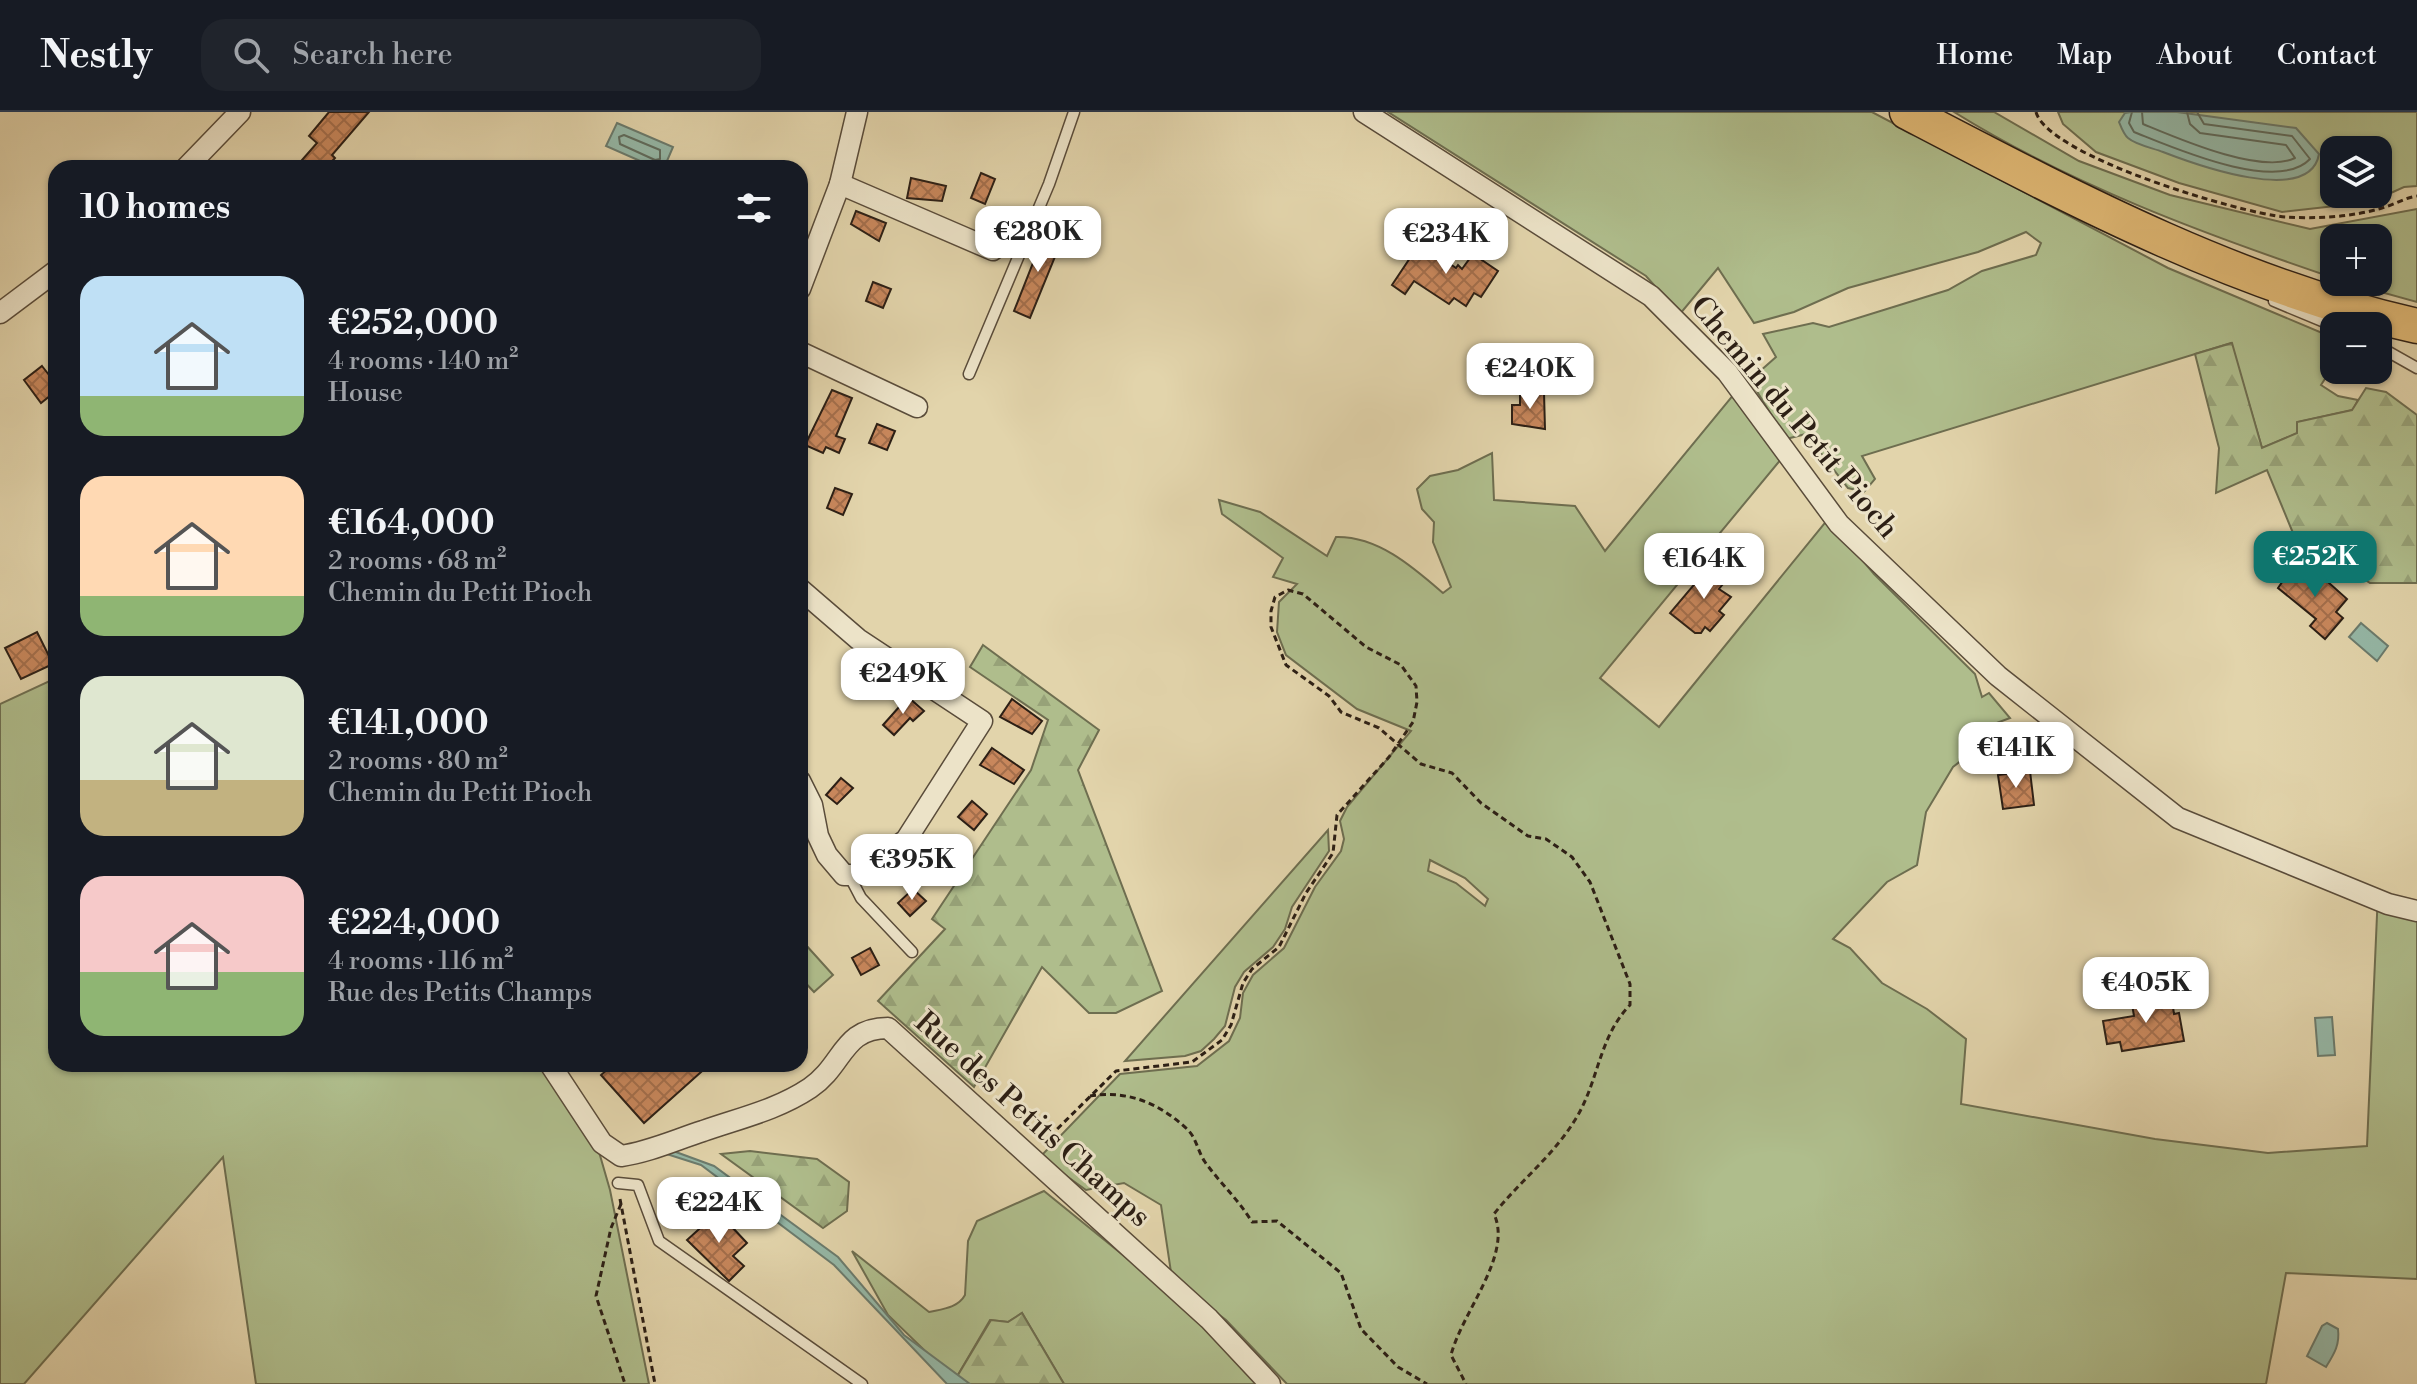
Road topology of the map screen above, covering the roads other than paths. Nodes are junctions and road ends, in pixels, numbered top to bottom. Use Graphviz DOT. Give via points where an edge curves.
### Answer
graph roads {
  1 [pos="240,112"];
  2 [pos="857,112"];
  3 [pos="1074,112"];
  4 [pos="1364,112"];
  5 [pos="1907,112"];
  6 [pos="194,160"];
  7 [pos="840,184"];
  8 [pos="2150,234"];
  9 [pos="993,250"];
  10 [pos="808,268"];
  11 [pos="2214,276"];
  12 [pos="48,277"];
  13 [pos="2267,298"];
  14 [pos="0,313"];
  15 [pos="2320,320"];
  16 [pos="2417,326"];
  17 [pos="2392,354"];
  18 [pos="808,356"];
  19 [pos="2417,368"];
  20 [pos="969,374"];
  21 [pos="917,407"];
  22 [pos="808,596"];
  23 [pos="808,803"];
  24 [pos="849,875"];
  25 [pos="2417,911"];
  26 [pos="912,952"];
  27 [pos="561,1072"];
  28 [pos="618,1183"];
  29 [pos="862,1384"];
  30 [pos="1270,1384"];
  1 -- 6 [label="street"];
  2 -- 7 [label="street"];
  3 -- 20 [label="lane"];
  4 -- 25 [label="street, Chemin du Petit Pioch" via="1651,296 1727,372 1839,524 1998,676 2178,818"];
  5 -- 8 [label="highway"];
  7 -- 9 [label="street"];
  7 -- 10 [label="street"];
  8 -- 11 [label="lane"];
  8 -- 16 [label="highway" via="2366,315"];
  12 -- 14 [label="street"];
  13 -- 15 [label="lane"];
  17 -- 19 [label="lane"];
  18 -- 21 [label="street"];
  22 -- 24 [label="street" via="858,639 982,721 906,840"];
  23 -- 24 [label="street" via="827,855"];
  24 -- 26 [label="lane" via="861,898"];
  27 -- 30 [label="street, Rue des Petits Champs" via="602,1143 621,1156 787,1102 827,1076 856,1034 888,1028 1209,1319"];
  28 -- 29 [label="lane" via="638,1185 659,1241"];
}
